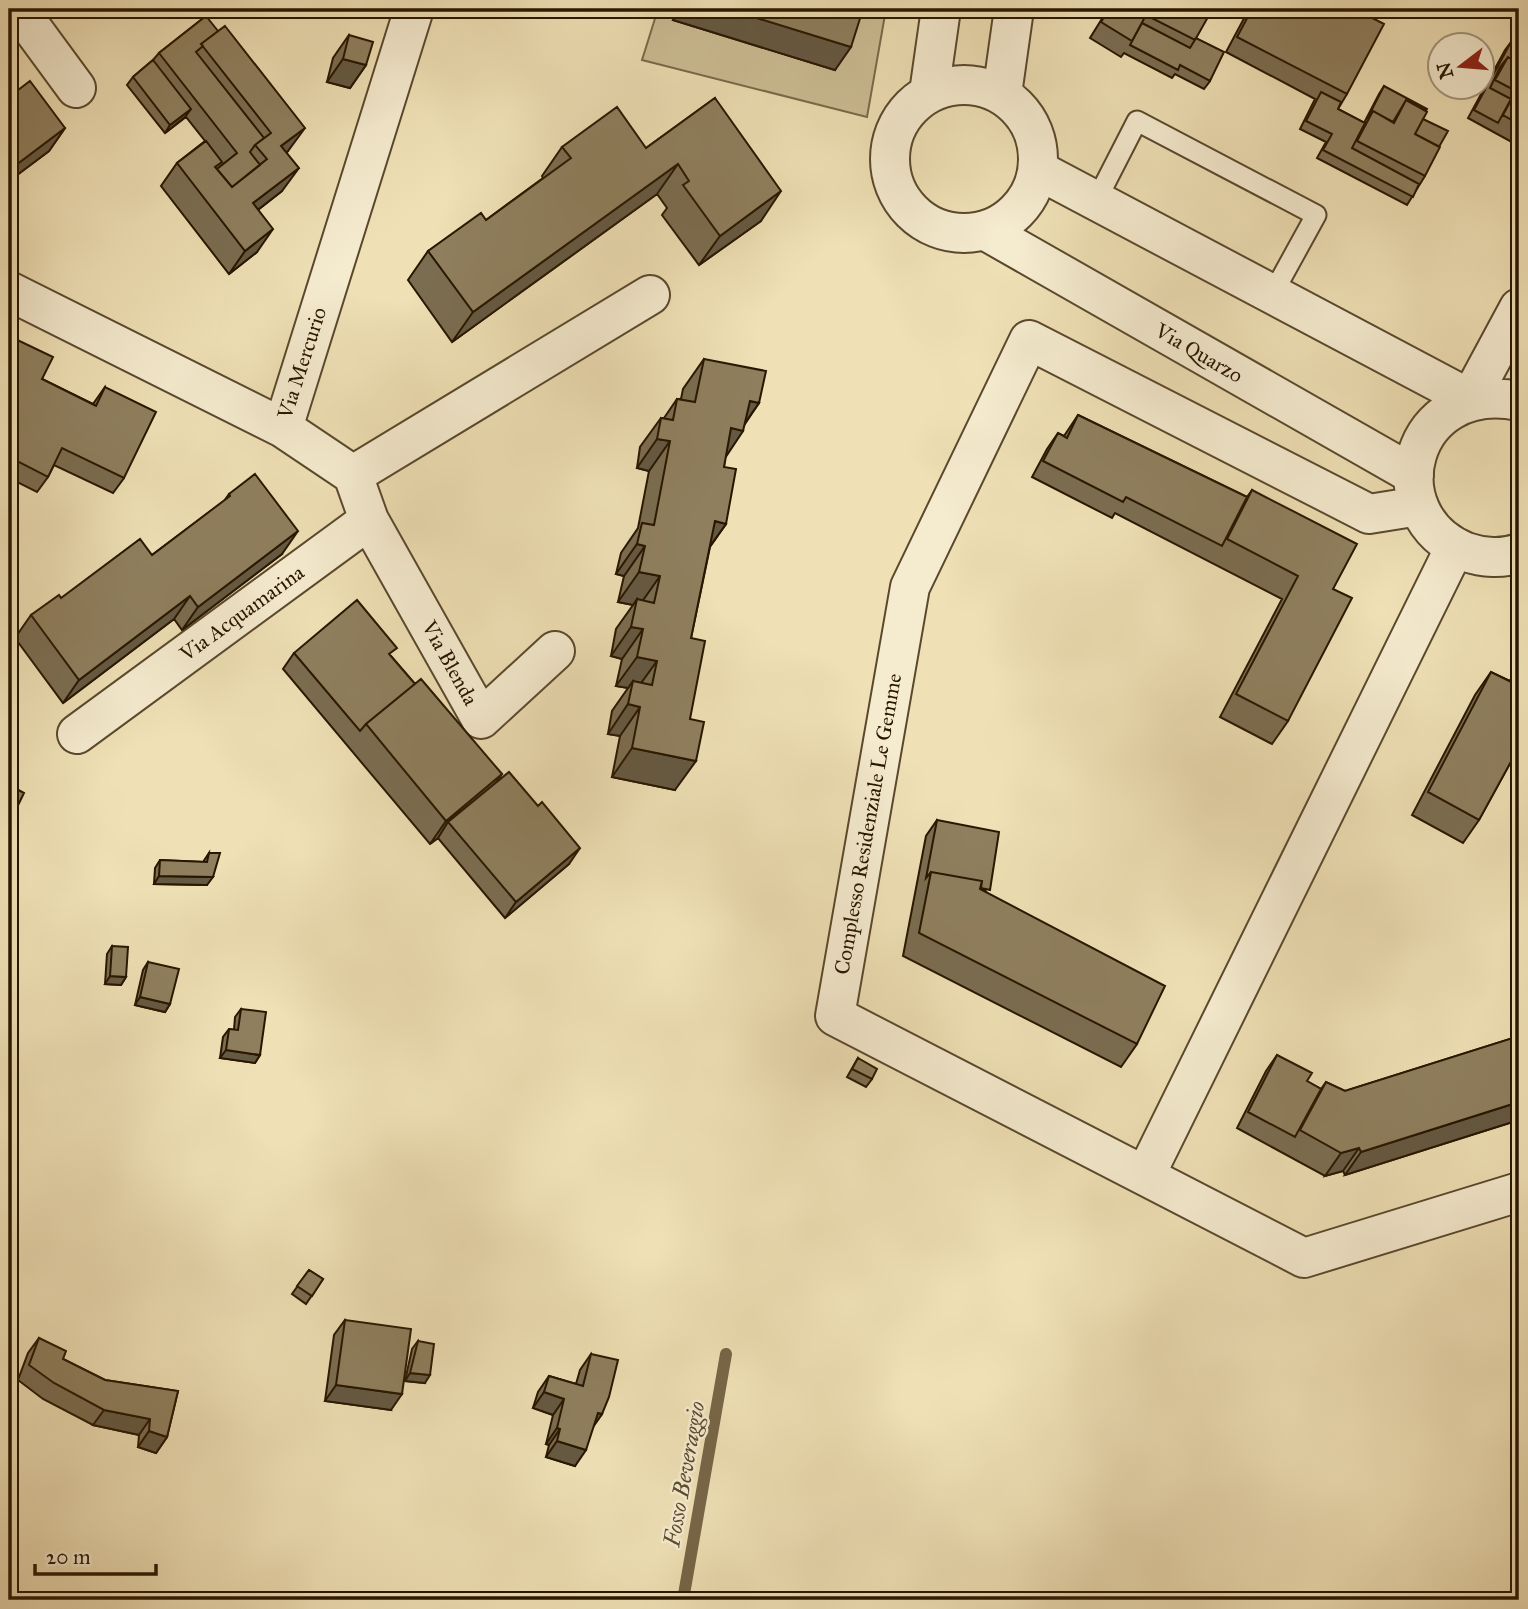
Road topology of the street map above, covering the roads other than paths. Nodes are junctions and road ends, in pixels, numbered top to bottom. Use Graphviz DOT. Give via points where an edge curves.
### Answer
graph roads {
  1 [pos="18,9"];
  2 [pos="414,9"];
  3 [pos="941,9"];
  4 [pos="1014,9"];
  5 [pos="76,88"];
  6 [pos="929,93"];
  7 [pos="1002,94"];
  8 [pos="1038,170"];
  9 [pos="1096,201"];
  10 [pos="985,231"];
  11 [pos="9,291"];
  12 [pos="650,295"];
  13 [pos="1272,295"];
  14 [pos="1519,308"];
  15 [pos="1471,399"];
  16 [pos="1519,401"];
  17 [pos="283,428"];
  18 [pos="353,475"];
  19 [pos="1416,490"];
  20 [pos="369,520"];
  21 [pos="1455,547"];
  22 [pos="1518,556"];
  23 [pos="555,650"];
  24 [pos="77,734"];
  25 [pos="1145,1176"];
  26 [pos="1519,1192"];
  1 -- 5 [label="street"];
  2 -- 17 [label="street, Via Mercurio"];
  3 -- 6 [label="street"];
  4 -- 7 [label="street"];
  6 -- 7 [label="street" via="952,85 978,85"];
  6 -- 10 [label="street" via="910,107 897,126 890,170 897,192 926,223 965,234"];
  7 -- 8 [label="street" via="1032,126"];
  8 -- 9 [label="street"];
  8 -- 10 [label="street" via="1021,208"];
  9 -- 13 [label="street"];
  9 -- 13 [label="lane" via="1137,121 1316,215"];
  10 -- 19 [label="street, Via Quarzo"];
  11 -- 17 [label="street, Via Mercurio"];
  12 -- 18 [label="street"];
  13 -- 15 [label="street"];
  14 -- 15 [label="street"];
  15 -- 16 [label="street" via="1496,396"];
  15 -- 19 [label="street" via="1430,428 1418,451"];
  17 -- 18 [label="street"];
  18 -- 20 [label="street"];
  19 -- 21 [label="street" via="1428,522"];
  19 -- 25 [label="street, Complesso Residenziale Le Gemme" via="1369,514 1029,340 909,587 835,1016"];
  20 -- 23 [label="street, Via Blenda" via="481,719"];
  20 -- 24 [label="street, Via Acquamarina"];
  21 -- 22 [label="street" via="1474,555"];
  21 -- 25 [label="street"];
  25 -- 26 [label="street, Complesso Residenziale Le Gemme" via="1304,1258"];
}
